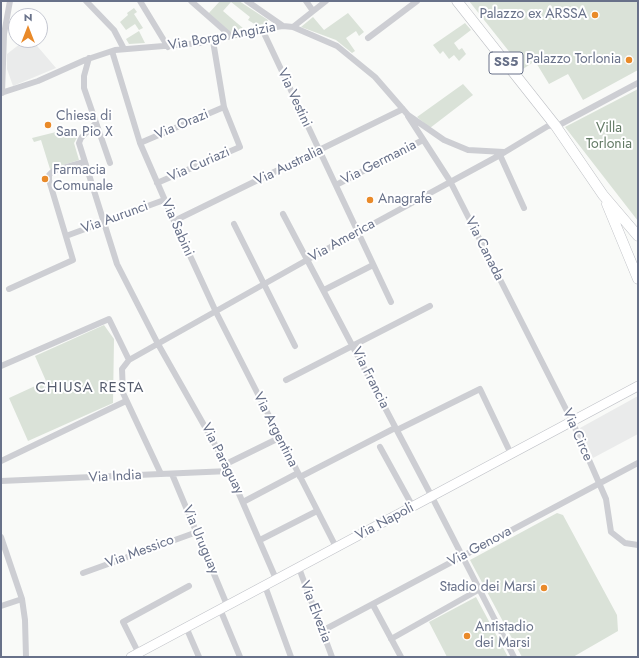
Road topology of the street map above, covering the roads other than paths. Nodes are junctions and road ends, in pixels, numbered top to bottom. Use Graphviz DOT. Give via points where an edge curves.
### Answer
graph roads {
  1 [pos="10,1"];
  2 [pos="86,1"];
  3 [pos="140,1"];
  4 [pos="191,1"];
  5 [pos="246,1"];
  6 [pos="306,1"];
  7 [pos="326,1"];
  8 [pos="417,1"];
  9 [pos="458,1"];
  10 [pos="313,11"];
  11 [pos="283,26"];
  12 [pos="293,27"];
  13 [pos="262,29"];
  14 [pos="232,37"];
  15 [pos="368,38"];
  16 [pos="213,41"];
  17 [pos="168,47"];
  18 [pos="124,49"];
  19 [pos="112,51"];
  20 [pos="89,58"];
  21 [pos="638,83"];
  22 [pos="2,93"];
  23 [pos="224,108"];
  24 [pos="403,109"];
  25 [pos="408,115"];
  26 [pos="96,124"];
  27 [pos="556,125"];
  28 [pos="423,140"];
  29 [pos="140,143"];
  30 [pos="320,152"];
  31 [pos="502,153"];
  32 [pos="84,162"];
  33 [pos="110,163"];
  34 [pos="450,181"];
  35 [pos="158,183"];
  36 [pos="336,185"];
  37 [pos="603,195"];
  38 [pos="164,200"];
  39 [pos="524,208"];
  40 [pos="283,214"];
  41 [pos="174,221"];
  42 [pos="104,223"];
  43 [pos="234,224"];
  44 [pos="358,232"];
  45 [pos="66,236"];
  46 [pos="638,236"];
  47 [pos="308,259"];
  48 [pos="373,265"];
  49 [pos="638,279"];
  50 [pos="264,285"];
  51 [pos="9,289"];
  52 [pos="324,290"];
  53 [pos="391,302"];
  54 [pos="430,306"];
  55 [pos="216,312"];
  56 [pos="158,344"];
  57 [pos="295,346"];
  58 [pos="353,346"];
  59 [pos="129,360"];
  60 [pos="1,366"];
  61 [pos="286,380"];
  62 [pos="554,386"];
  63 [pos="638,386"];
  64 [pos="126,401"];
  65 [pos="572,421"];
  66 [pos="396,429"];
  67 [pos="279,438"];
  68 [pos="380,447"];
  69 [pos="512,454"];
  70 [pos="1,461"];
  71 [pos="638,463"];
  72 [pos="226,464"];
  73 [pos="229,471"];
  74 [pos="161,474"];
  75 [pos="172,474"];
  76 [pos="299,475"];
  77 [pos="1,481"];
  78 [pos="599,484"];
  79 [pos="432,497"];
  80 [pos="243,502"];
  81 [pos="413,506"];
  82 [pos="317,512"];
  83 [pos="197,532"];
  84 [pos="1,537"];
  85 [pos="260,540"];
  86 [pos="638,545"];
  87 [pos="336,547"];
  88 [pos="463,556"];
  89 [pos="299,568"];
  90 [pos="83,573"];
  91 [pos="276,579"];
  92 [pos="189,586"];
  93 [pos="265,586"];
  94 [pos="480,589"];
  95 [pos="22,599"];
  96 [pos="373,605"];
  97 [pos="1,606"];
  98 [pos="224,607"];
  99 [pos="186,627"];
  100 [pos="322,631"];
  101 [pos="391,639"];
  102 [pos="136,656"];
  103 [pos="26,657"];
  104 [pos="198,657"];
  105 [pos="240,657"];
  106 [pos="291,657"];
  107 [pos="332,657"];
  108 [pos="401,657"];
  109 [pos="514,657"];
  1 -- 22 [label="street" via="4,34"];
  2 -- 18 [label="street" via="114,30"];
  3 -- 17 [label="street"];
  4 -- 14 [label="street"];
  5 -- 11 [label="street"];
  6 -- 10 [label="street"];
  7 -- 10 [label="street"];
  8 -- 15 [label="street"];
  9 -- 27 [label="main road, SS5"];
  10 -- 12 [label="street"];
  11 -- 12 [label="street, Via Borgo Angizia"];
  11 -- 13 [label="street, Via Borgo Angizia"];
  12 -- 24 [label="street, Via Borgo Angizia" via="337,46 375,77"];
  13 -- 14 [label="street, Via Borgo Angizia"];
  13 -- 30 [label="street, Via Vestini"];
  14 -- 16 [label="street, Via Borgo Angizia"];
  16 -- 17 [label="street, Via Borgo Angizia"];
  16 -- 23 [label="street"];
  17 -- 18 [label="street, Via Borgo Angizia"];
  18 -- 19 [label="street, Via Borgo Angizia"];
  19 -- 20 [label="street, Via Borgo Angizia"];
  19 -- 29 [label="street, Via Sabini"];
  20 -- 22 [label="street, Via Borgo Angizia"];
  20 -- 26 [label="street" via="84,85"];
  21 -- 27 [label="street, Via America"];
  23 -- 29 [label="street, Via Orazi"];
  23 -- 35 [label="street, Via Curiazi" via="240,147"];
  24 -- 25 [label="street, Via Borgo Angizia"];
  24 -- 30 [label="street, Via Australia"];
  25 -- 28 [label="street, Via Canada"];
  25 -- 31 [label="street, Via Borgo Angizia" via="430,132 457,146 468,150"];
  26 -- 32 [label="street, Via Paraguay" via="79,143"];
  26 -- 33 [label="street"];
  27 -- 31 [label="street, Via America" via="548,126"];
  27 -- 37 [label="main road, SS5"];
  28 -- 34 [label="street, Via Canada"];
  28 -- 36 [label="street, Via Germania"];
  29 -- 35 [label="street, Via Sabini"];
  30 -- 36 [label="street, Via Vestini"];
  30 -- 41 [label="street, Via Australia"];
  31 -- 34 [label="street, Via America"];
  31 -- 39 [label="street"];
  32 -- 42 [label="street, Via Paraguay"];
  32 -- 45 [label="street" via="53,171 49,175"];
  34 -- 44 [label="street, Via America"];
  34 -- 62 [label="street, Via Canada"];
  35 -- 38 [label="street, Via Sabini"];
  36 -- 44 [label="street, Via Vestini"];
  37 -- 46 [label="main road, SS5"];
  37 -- 49 [label="main road, SS5"];
  38 -- 41 [label="street, Via Sabini"];
  38 -- 42 [label="street, Via Aurunci"];
  40 -- 47 [label="street, Via Francia"];
  41 -- 55 [label="street, Via Sabini"];
  42 -- 45 [label="street, Via Aurunci"];
  42 -- 56 [label="street, Via Paraguay" via="117,264"];
  43 -- 50 [label="street"];
  44 -- 47 [label="street, Via America"];
  44 -- 48 [label="street, Via Vestini"];
  45 -- 51 [label="street" via="73,260"];
  47 -- 50 [label="street, Via America"];
  47 -- 52 [label="street, Via Francia"];
  48 -- 52 [label="street"];
  48 -- 53 [label="street, Via Vestini"];
  50 -- 55 [label="street, Via America"];
  50 -- 57 [label="street"];
  52 -- 58 [label="street, Via Francia"];
  54 -- 58 [label="street"];
  55 -- 56 [label="street, Via America"];
  55 -- 67 [label="street, Via Argentina"];
  56 -- 59 [label="street, Via America"];
  56 -- 72 [label="street, Via Paraguay"];
  58 -- 61 [label="street"];
  58 -- 66 [label="street, Via Francia"];
  59 -- 60 [label="street" via="109,318"];
  59 -- 64 [label="street" via="122,369 121,382"];
  62 -- 65 [label="street, Via Circe"];
  63 -- 65 [label="main road, Via Napoli"];
  64 -- 70 [label="street"];
  64 -- 74 [label="street"];
  65 -- 69 [label="main road, Via Napoli"];
  65 -- 78 [label="street, Via Circe"];
  66 -- 69 [label="street" via="480,389"];
  66 -- 76 [label="street"];
  66 -- 79 [label="street, Via Francia"];
  67 -- 72 [label="street"];
  67 -- 76 [label="street, Via Argentina"];
  68 -- 81 [label="street"];
  69 -- 79 [label="main road, Via Napoli"];
  71 -- 78 [label="street, Via Genova"];
  72 -- 73 [label="street, Via Paraguay"];
  73 -- 75 [label="street, Via India"];
  73 -- 80 [label="street, Via Paraguay"];
  74 -- 75 [label="street, Via India"];
  74 -- 77 [label="street, Via India"];
  75 -- 83 [label="street, Via Uruguay"];
  76 -- 80 [label="street"];
  76 -- 82 [label="street, Via Argentina"];
  78 -- 86 [label="street, Via Circe" via="606,499 611,532 625,542"];
  78 -- 88 [label="street, Via Genova"];
  79 -- 81 [label="main road, Via Napoli"];
  79 -- 88 [label="street, Via Francia"];
  80 -- 85 [label="street, Via Paraguay"];
  81 -- 87 [label="main road, Via Napoli"];
  82 -- 85 [label="street"];
  82 -- 87 [label="street, Via Argentina"];
  83 -- 90 [label="street, Via Messico"];
  83 -- 98 [label="street, Via Uruguay"];
  84 -- 95 [label="street"];
  85 -- 91 [label="street, Via Paraguay"];
  87 -- 89 [label="main road, Via Napoli"];
  88 -- 94 [label="street, Via Francia"];
  88 -- 96 [label="street, Via Genova"];
  89 -- 91 [label="main road, Via Napoli"];
  89 -- 100 [label="street, Via Elvezia"];
  91 -- 93 [label="main road, Via Napoli"];
  92 -- 102 [label="street" via="123,622"];
  93 -- 98 [label="main road, Via Napoli"];
  93 -- 106 [label="street"];
  94 -- 101 [label="street"];
  94 -- 109 [label="street, Via Francia"];
  95 -- 97 [label="street"];
  95 -- 103 [label="street" via="26,620"];
  96 -- 100 [label="street, Via Genova"];
  96 -- 101 [label="street"];
  98 -- 99 [label="main road, Via Napoli"];
  98 -- 105 [label="street, Via Uruguay"];
  99 -- 102 [label="main road, Via Napoli"];
  99 -- 104 [label="street"];
  100 -- 107 [label="street, Via Elvezia"];
  101 -- 108 [label="street"];
}
